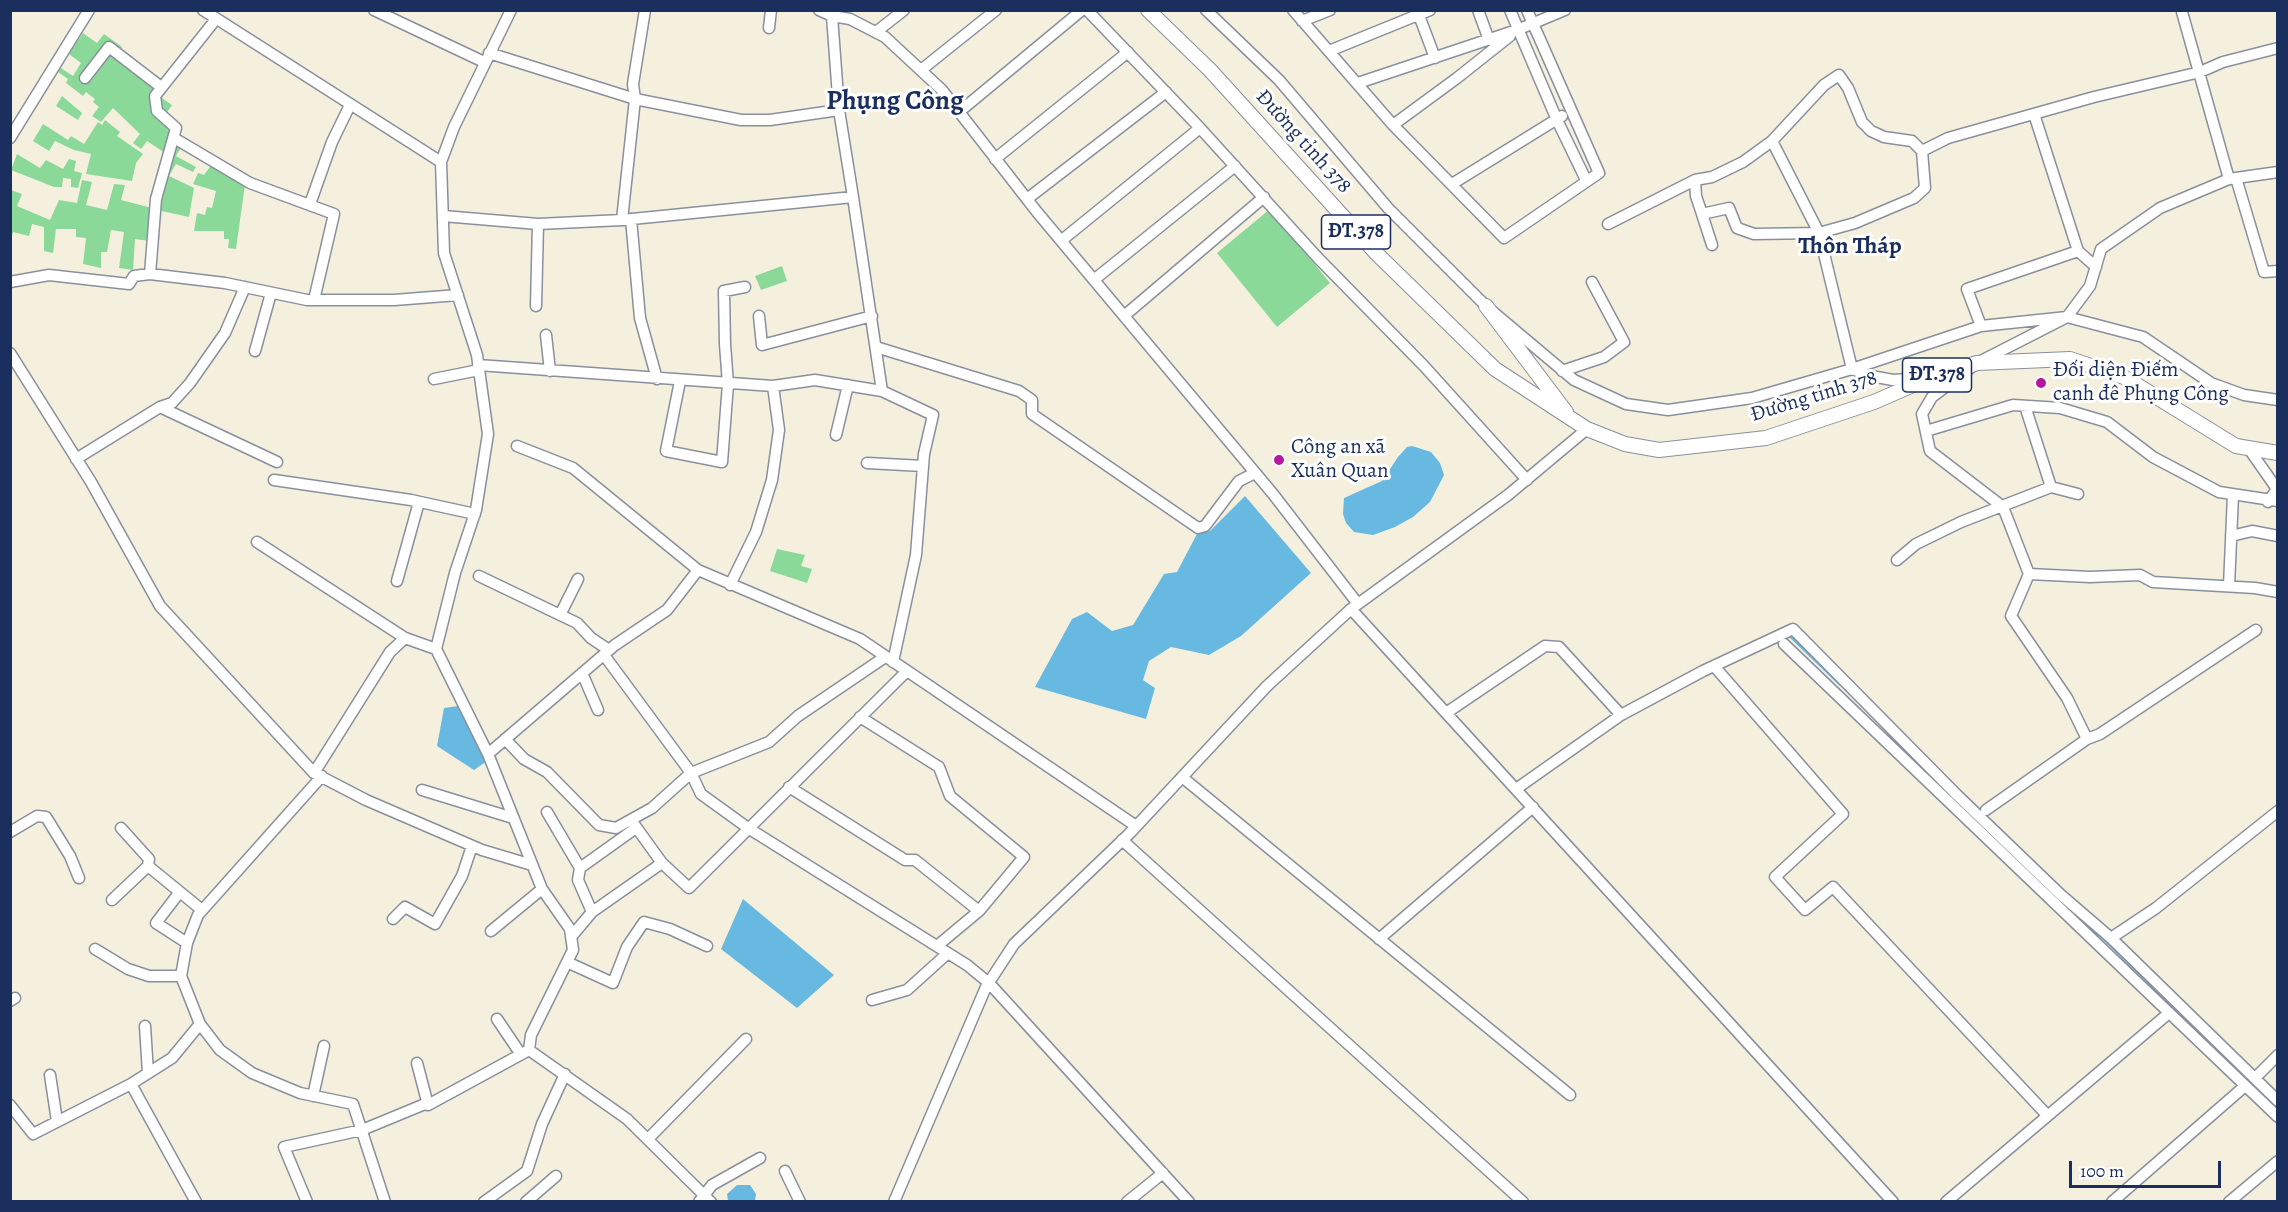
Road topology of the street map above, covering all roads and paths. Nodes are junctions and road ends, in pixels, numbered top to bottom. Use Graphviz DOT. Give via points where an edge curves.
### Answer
graph roads {
  1 [pos="89,10"];
  2 [pos="203,10"];
  3 [pos="374,10"];
  4 [pos="511,10"];
  5 [pos="645,10"];
  6 [pos="771,10"];
  7 [pos="819,10"];
  8 [pos="904,10"];
  9 [pos="996,10"];
  10 [pos="1082,10"];
  11 [pos="1087,10"];
  12 [pos="1148,10"];
  13 [pos="1206,10"];
  14 [pos="1293,10"];
  15 [pos="1330,10"];
  16 [pos="1430,10"];
  17 [pos="1478,10"];
  18 [pos="1510,10"];
  19 [pos="1527,10"];
  20 [pos="1565,10"];
  21 [pos="2182,12"];
  22 [pos="832,13"];
  23 [pos="1418,13"];
  24 [pos="216,19"];
  25 [pos="1302,21"];
  26 [pos="1532,24"];
  27 [pos="769,28"];
  28 [pos="1517,30"];
  29 [pos="876,32"];
  30 [pos="1488,40"];
  31 [pos="2277,48"];
  32 [pos="1329,51"];
  33 [pos="1128,52"];
  34 [pos="487,58"];
  35 [pos="1435,58"];
  36 [pos="921,70"];
  37 [pos="2200,72"];
  38 [pos="85,78"];
  39 [pos="1358,83"];
  40 [pos="161,87"];
  41 [pos="1166,92"];
  42 [pos="635,99"];
  43 [pos="350,105"];
  44 [pos="839,110"];
  45 [pos="959,112"];
  46 [pos="1569,112"];
  47 [pos="2034,114"];
  48 [pos="1557,120"];
  49 [pos="1393,124"];
  50 [pos="1200,128"];
  51 [pos="10,138"];
  52 [pos="174,138"];
  53 [pos="1772,141"];
  54 [pos="1922,151"];
  55 [pos="995,159"];
  56 [pos="441,162"];
  57 [pos="1235,166"];
  58 [pos="2277,172"];
  59 [pos="2232,178"];
  60 [pos="1587,180"];
  61 [pos="1695,180"];
  62 [pos="1452,184"];
  63 [pos="853,197"];
  64 [pos="1264,197"];
  65 [pos="1027,200"];
  66 [pos="310,204"];
  67 [pos="1702,214"];
  68 [pos="443,216"];
  69 [pos="627,219"];
  70 [pos="538,224"];
  71 [pos="1608,224"];
  72 [pos="1819,233"];
  73 [pos="1062,240"];
  74 [pos="1712,245"];
  75 [pos="2078,251"];
  76 [pos="2096,267"];
  77 [pos="2277,271"];
  78 [pos="150,274"];
  79 [pos="1095,279"];
  80 [pos="10,282"];
  81 [pos="1592,282"];
  82 [pos="745,287"];
  83 [pos="245,288"];
  84 [pos="271,293"];
  85 [pos="458,295"];
  86 [pos="314,300"];
  87 [pos="536,306"];
  88 [pos="1486,306"];
  89 [pos="759,316"];
  90 [pos="872,316"];
  91 [pos="1124,316"];
  92 [pos="2067,317"];
  93 [pos="1981,326"];
  94 [pos="546,335"];
  95 [pos="876,347"];
  96 [pos="255,351"];
  97 [pos="10,352"];
  98 [pos="1977,363"];
  99 [pos="478,368"];
  100 [pos="1852,369"];
  101 [pos="550,371"];
  102 [pos="1562,371"];
  103 [pos="1929,378"];
  104 [pos="434,379"];
  105 [pos="657,379"];
  106 [pos="680,381"];
  107 [pos="728,384"];
  108 [pos="848,385"];
  109 [pos="773,386"];
  110 [pos="882,391"];
  111 [pos="2277,400"];
  112 [pos="160,406"];
  113 [pos="2025,406"];
  114 [pos="1572,419"];
  115 [pos="1587,429"];
  116 [pos="1926,431"];
  117 [pos="836,435"];
  118 [pos="517,446"];
  119 [pos="2249,449"];
  120 [pos="2277,453"];
  121 [pos="76,459"];
  122 [pos="277,462"];
  123 [pos="867,463"];
  124 [pos="923,466"];
  125 [pos="1255,473"];
  126 [pos="274,480"];
  127 [pos="1527,480"];
  128 [pos="2051,487"];
  129 [pos="2277,489"];
  130 [pos="2078,494"];
  131 [pos="2232,495"];
  132 [pos="419,502"];
  133 [pos="2273,502"];
  134 [pos="2003,507"];
  135 [pos="475,514"];
  136 [pos="2231,536"];
  137 [pos="2277,536"];
  138 [pos="257,542"];
  139 [pos="1897,560"];
  140 [pos="698,570"];
  141 [pos="2029,574"];
  142 [pos="480,576"];
  143 [pos="578,579"];
  144 [pos="397,581"];
  145 [pos="730,585"];
  146 [pos="2229,586"];
  147 [pos="2277,592"];
  148 [pos="1355,606"];
  149 [pos="560,615"];
  150 [pos="2256,630"];
  151 [pos="405,638"];
  152 [pos="1784,644"];
  153 [pos="436,649"];
  154 [pos="606,652"];
  155 [pos="889,660"];
  156 [pos="1714,666"];
  157 [pos="907,672"];
  158 [pos="582,673"];
  159 [pos="598,710"];
  160 [pos="1446,712"];
  161 [pos="1621,716"];
  162 [pos="860,717"];
  163 [pos="506,739"];
  164 [pos="2087,740"];
  165 [pos="488,754"];
  166 [pos="691,773"];
  167 [pos="318,775"];
  168 [pos="1182,777"];
  169 [pos="789,787"];
  170 [pos="1516,789"];
  171 [pos="422,790"];
  172 [pos="1533,807"];
  173 [pos="1986,810"];
  174 [pos="2277,811"];
  175 [pos="547,812"];
  176 [pos="513,818"];
  177 [pos="633,824"];
  178 [pos="1136,826"];
  179 [pos="121,828"];
  180 [pos="748,828"];
  181 [pos="10,832"];
  182 [pos="1122,840"];
  183 [pos="472,846"];
  184 [pos="662,863"];
  185 [pos="148,866"];
  186 [pos="532,866"];
  187 [pos="580,868"];
  188 [pos="79,878"];
  189 [pos="542,889"];
  190 [pos="179,893"];
  191 [pos="112,900"];
  192 [pos="202,910"];
  193 [pos="978,911"];
  194 [pos="592,912"];
  195 [pos="393,919"];
  196 [pos="490,931"];
  197 [pos="571,937"];
  198 [pos="2111,938"];
  199 [pos="1379,939"];
  200 [pos="187,943"];
  201 [pos="707,946"];
  202 [pos="937,946"];
  203 [pos="95,948"];
  204 [pos="948,953"];
  205 [pos="569,963"];
  206 [pos="182,976"];
  207 [pos="989,983"];
  208 [pos="872,1000"];
  209 [pos="2169,1013"];
  210 [pos="497,1019"];
  211 [pos="200,1024"];
  212 [pos="145,1026"];
  213 [pos="746,1039"];
  214 [pos="324,1046"];
  215 [pos="524,1051"];
  216 [pos="2277,1055"];
  217 [pos="417,1063"];
  218 [pos="148,1072"];
  219 [pos="565,1074"];
  220 [pos="50,1075"];
  221 [pos="2255,1078"];
  222 [pos="131,1084"];
  223 [pos="2245,1086"];
  224 [pos="1570,1095"];
  225 [pos="312,1096"];
  226 [pos="2277,1101"];
  227 [pos="10,1105"];
  228 [pos="428,1105"];
  229 [pos="2047,1115"];
  230 [pos="2277,1117"];
  231 [pos="57,1121"];
  232 [pos="362,1130"];
  233 [pos="648,1139"];
  234 [pos="760,1158"];
  235 [pos="2277,1161"];
  236 [pos="785,1172"];
  237 [pos="1163,1173"];
  238 [pos="556,1176"];
  239 [pos="705,1199"];
  240 [pos="196,1202"];
  241 [pos="307,1202"];
  242 [pos="385,1202"];
  243 [pos="484,1202"];
  244 [pos="526,1202"];
  245 [pos="800,1202"];
  246 [pos="894,1202"];
  247 [pos="1127,1202"];
  248 [pos="1189,1202"];
  249 [pos="1523,1202"];
  250 [pos="1893,1202"];
  251 [pos="1946,1202"];
  252 [pos="2112,1202"];
  253 [pos="2229,1202"];
  1 -- 51 [label="street"];
  2 -- 24 [label="street"];
  3 -- 34 [label="street"];
  4 -- 34 [label="street"];
  5 -- 42 [label="street" via="633,84"];
  6 -- 27 [label="street"];
  7 -- 22 [label="street"];
  8 -- 29 [label="street"];
  9 -- 36 [label="street"];
  10 -- 45 [label="street"];
  11 -- 33 [label="street"];
  12 -- 114 [label="main road, Đường tỉnh 378 / ĐT.378" via="1210,70 1377,254 1495,369"];
  13 -- 88 [label="street" via="1279,80 1388,208"];
  14 -- 25 [label="street"];
  15 -- 25 [label="street"];
  16 -- 23 [label="street"];
  17 -- 30 [label="street"];
  18 -- 28 [label="street"];
  19 -- 26 [label="street"];
  20 -- 26 [label="street"];
  21 -- 37 [label="street"];
  22 -- 29 [label="street"];
  22 -- 44 [label="street"];
  23 -- 32 [label="street"];
  23 -- 35 [label="street"];
  24 -- 40 [label="street"];
  24 -- 43 [label="street"];
  25 -- 32 [label="street"];
  26 -- 28 [label="street"];
  26 -- 46 [label="street"];
  28 -- 30 [label="street"];
  28 -- 48 [label="street"];
  28 -- 49 [label="street"];
  29 -- 36 [label="street"];
  30 -- 35 [label="street"];
  31 -- 37 [label="street"];
  32 -- 39 [label="street"];
  33 -- 41 [label="street"];
  33 -- 55 [label="street"];
  34 -- 42 [label="street"];
  34 -- 56 [label="street"];
  35 -- 39 [label="street"];
  36 -- 45 [label="street"];
  37 -- 47 [label="street"];
  37 -- 59 [label="street"];
  38 -- 40 [label="street" via="109,46"];
  39 -- 49 [label="street"];
  40 -- 52 [label="street" via="155,96 155,107 176,126"];
  41 -- 50 [label="street"];
  41 -- 65 [label="street"];
  42 -- 44 [label="street" via="741,120"];
  42 -- 69 [label="street"];
  43 -- 56 [label="street"];
  43 -- 66 [label="street"];
  44 -- 63 [label="street"];
  45 -- 55 [label="street"];
  46 -- 48 [label="street"];
  46 -- 60 [label="street" via="1599,173"];
  47 -- 54 [label="street" via="1948,138"];
  47 -- 75 [label="street"];
  48 -- 60 [label="street"];
  48 -- 62 [label="street"];
  49 -- 62 [label="street"];
  50 -- 57 [label="street"];
  50 -- 73 [label="street"];
  52 -- 66 [label="street" via="250,183"];
  52 -- 78 [label="street" via="152,218"];
  53 -- 54 [label="street" via="1824,85 1839,75 1862,122 1871,131 1912,141"];
  53 -- 61 [label="street" via="1743,162 1712,177"];
  53 -- 72 [label="street"];
  54 -- 72 [label="street" via="1925,188 1914,198 1855,223"];
  55 -- 65 [label="street"];
  56 -- 68 [label="street"];
  57 -- 64 [label="street"];
  57 -- 79 [label="street"];
  58 -- 59 [label="street"];
  59 -- 76 [label="street" via="2160,208 2102,249"];
  59 -- 77 [label="street" via="2264,272"];
  60 -- 62 [label="street" via="1504,238"];
  61 -- 67 [label="street"];
  61 -- 71 [label="street"];
  63 -- 69 [label="street"];
  63 -- 90 [label="street"];
  64 -- 91 [label="street"];
  64 -- 127 [label="street"];
  65 -- 73 [label="street"];
  66 -- 86 [label="street" via="334,214"];
  67 -- 72 [label="street" via="1729,208 1737,228 1754,234"];
  67 -- 74 [label="street"];
  68 -- 70 [label="street"];
  68 -- 85 [label="street" via="444,253"];
  69 -- 70 [label="street"];
  69 -- 105 [label="street" via="640,318"];
  70 -- 87 [label="street"];
  72 -- 100 [label="street"];
  73 -- 79 [label="street"];
  75 -- 76 [label="street"];
  75 -- 93 [label="street" via="1967,289"];
  76 -- 92 [label="street" via="2090,285"];
  78 -- 80 [label="street" via="134,276 129,284 49,275"];
  78 -- 83 [label="street"];
  79 -- 91 [label="street"];
  81 -- 102 [label="street" via="1624,342 1604,357"];
  82 -- 107 [label="street" via="724,291"];
  83 -- 84 [label="street"];
  83 -- 112 [label="street" via="225,333 190,383 172,402"];
  84 -- 86 [label="street"];
  84 -- 96 [label="street"];
  85 -- 86 [label="street"];
  85 -- 99 [label="street"];
  88 -- 102 [label="street" via="1533,342"];
  88 -- 114 [label="main road"];
  89 -- 90 [label="street" via="762,345"];
  90 -- 95 [label="street"];
  91 -- 125 [label="street"];
  92 -- 93 [label="street"];
  92 -- 98 [label="street"];
  92 -- 111 [label="street" via="2143,337 2211,383 2244,395"];
  93 -- 100 [label="street"];
  94 -- 101 [label="street"];
  95 -- 110 [label="street"];
  95 -- 125 [label="street" via="1019,391 1032,400 1032,414 1198,528 1204,526 1239,481"];
  97 -- 121 [label="street"];
  98 -- 103 [label="main road, Đường tỉnh 378 / ĐT.378"];
  98 -- 116 [label="street" via="1932,397 1922,414"];
  98 -- 119 [label="main road, Đường tỉnh 378 / ĐT.378" via="2070,359 2124,377 2236,446"];
  99 -- 101 [label="street"];
  99 -- 104 [label="street"];
  99 -- 135 [label="street" via="488,434"];
  100 -- 102 [label="street" via="1752,398 1668,410 1626,404 1594,391"];
  100 -- 103 [label="street" via="1893,380"];
  101 -- 105 [label="street"];
  103 -- 115 [label="main road, Đường tỉnh 378 / ĐT.378" via="1874,402 1766,438 1659,450 1625,444"];
  105 -- 106 [label="street"];
  106 -- 107 [label="street"];
  106 -- 107 [label="street" via="666,452 722,462"];
  107 -- 109 [label="street"];
  108 -- 109 [label="street" via="815,380"];
  108 -- 110 [label="street"];
  108 -- 117 [label="street"];
  109 -- 145 [label="street" via="779,430 772,480 756,532"];
  110 -- 124 [label="street" via="933,415"];
  112 -- 121 [label="street"];
  112 -- 122 [label="street"];
  113 -- 116 [label="street" via="2002,408"];
  113 -- 128 [label="street"];
  113 -- 131 [label="street" via="2060,408 2107,422 2153,457"];
  114 -- 115 [label="main road, Đường tỉnh 378 / ĐT.378"];
  115 -- 127 [label="street"];
  116 -- 134 [label="street" via="1930,452"];
  118 -- 140 [label="street" via="573,468"];
  119 -- 120 [label="main road, Đường tỉnh 378 / ĐT.378"];
  119 -- 129 [label="street"];
  121 -- 167 [label="street" via="160,606"];
  123 -- 124 [label="street"];
  124 -- 155 [label="street" via="916,555"];
  125 -- 148 [label="street"];
  126 -- 132 [label="street"];
  127 -- 148 [label="street"];
  128 -- 130 [label="street"];
  128 -- 134 [label="street"];
  129 -- 133 [label="street"];
  131 -- 133 [label="street"];
  131 -- 136 [label="street"];
  132 -- 135 [label="street"];
  132 -- 144 [label="street"];
  134 -- 139 [label="street" via="1916,544"];
  134 -- 141 [label="street"];
  135 -- 153 [label="street"];
  136 -- 137 [label="street" via="2252,531"];
  136 -- 146 [label="street"];
  138 -- 151 [label="street"];
  140 -- 145 [label="street"];
  140 -- 154 [label="street" via="666,610"];
  141 -- 146 [label="street" via="2090,578 2140,575 2153,582"];
  141 -- 164 [label="street" via="2011,615 2067,698"];
  142 -- 149 [label="street"];
  143 -- 149 [label="street"];
  145 -- 155 [label="street" via="860,639"];
  146 -- 147 [label="street"];
  148 -- 160 [label="street"];
  148 -- 168 [label="street" via="1267,686"];
  149 -- 154 [label="street" via="577,623"];
  150 -- 164 [label="street"];
  151 -- 153 [label="street"];
  151 -- 167 [label="street" via="390,652"];
  152 -- 209 [label="street"];
  153 -- 165 [label="street"];
  154 -- 158 [label="street"];
  154 -- 166 [label="street"];
  155 -- 157 [label="street"];
  155 -- 166 [label="street" via="798,717 770,742"];
  156 -- 161 [label="street"];
  156 -- 198 [label="street" via="1793,629 1957,795"];
  156 -- 229 [label="street" via="1843,814 1775,877 1805,910 1833,887"];
  157 -- 162 [label="street"];
  157 -- 178 [label="street"];
  158 -- 159 [label="street"];
  158 -- 163 [label="street"];
  160 -- 161 [label="street" via="1545,646 1559,647"];
  160 -- 170 [label="street"];
  161 -- 170 [label="street"];
  162 -- 169 [label="street"];
  162 -- 193 [label="street" via="939,767 950,796 1024,856"];
  163 -- 165 [label="street"];
  163 -- 177 [label="street" via="524,759 547,772 599,825 616,828"];
  164 -- 173 [label="street"];
  165 -- 176 [label="street"];
  166 -- 177 [label="street"];
  166 -- 180 [label="street" via="701,794"];
  167 -- 183 [label="street"];
  167 -- 192 [label="street"];
  168 -- 178 [label="street"];
  168 -- 199 [label="street"];
  169 -- 180 [label="street"];
  169 -- 193 [label="street" via="904,860 915,860"];
  170 -- 172 [label="street"];
  171 -- 176 [label="street"];
  172 -- 199 [label="street"];
  172 -- 250 [label="street"];
  174 -- 198 [label="street" via="2156,908"];
  175 -- 187 [label="street"];
  176 -- 186 [label="street"];
  177 -- 184 [label="street"];
  177 -- 187 [label="street"];
  178 -- 182 [label="street"];
  179 -- 185 [label="street" via="149,860"];
  180 -- 184 [label="street" via="689,888"];
  180 -- 202 [label="street"];
  181 -- 188 [label="street" via="37,816 46,817"];
  182 -- 207 [label="street" via="1014,944"];
  182 -- 249 [label="street"];
  183 -- 186 [label="street"];
  183 -- 195 [label="street" via="462,876 435,924 405,907"];
  184 -- 194 [label="street"];
  185 -- 190 [label="street"];
  185 -- 191 [label="street"];
  186 -- 189 [label="street"];
  187 -- 194 [label="street" via="578,880"];
  189 -- 196 [label="street"];
  189 -- 197 [label="street" via="570,929"];
  190 -- 192 [label="street"];
  190 -- 200 [label="street" via="156,923"];
  192 -- 200 [label="street"];
  193 -- 202 [label="street"];
  194 -- 197 [label="street"];
  197 -- 205 [label="street"];
  198 -- 221 [label="street"];
  199 -- 224 [label="street"];
  200 -- 206 [label="street"];
  201 -- 205 [label="street" via="644,922 627,947 613,983"];
  202 -- 204 [label="street"];
  203 -- 206 [label="street" via="128,969 150,976"];
  204 -- 207 [label="street"];
  204 -- 208 [label="street" via="907,990"];
  205 -- 215 [label="street"];
  206 -- 211 [label="street"];
  207 -- 237 [label="street"];
  207 -- 246 [label="street"];
  209 -- 223 [label="street"];
  209 -- 229 [label="street"];
  210 -- 215 [label="street"];
  211 -- 218 [label="street" via="180,1051"];
  211 -- 225 [label="street" via="220,1050 252,1073"];
  212 -- 218 [label="street"];
  213 -- 233 [label="street"];
  214 -- 225 [label="street"];
  215 -- 219 [label="street"];
  215 -- 228 [label="street"];
  216 -- 221 [label="street"];
  217 -- 228 [label="street"];
  218 -- 222 [label="street"];
  219 -- 233 [label="street"];
  219 -- 243 [label="street" via="542,1124 527,1171"];
  220 -- 231 [label="street"];
  221 -- 226 [label="street"];
  222 -- 231 [label="street"];
  222 -- 240 [label="street"];
  223 -- 230 [label="street"];
  223 -- 252 [label="street"];
  225 -- 232 [label="street" via="353,1104"];
  227 -- 231 [label="street" via="33,1134"];
  228 -- 232 [label="street"];
  229 -- 251 [label="street"];
  232 -- 241 [label="street" via="284,1147"];
  232 -- 242 [label="street"];
  233 -- 239 [label="street"];
  234 -- 239 [label="street" via="729,1174"];
  235 -- 253 [label="street"];
  236 -- 245 [label="street"];
  237 -- 247 [label="street"];
  237 -- 248 [label="street"];
  238 -- 244 [label="street"];
}
